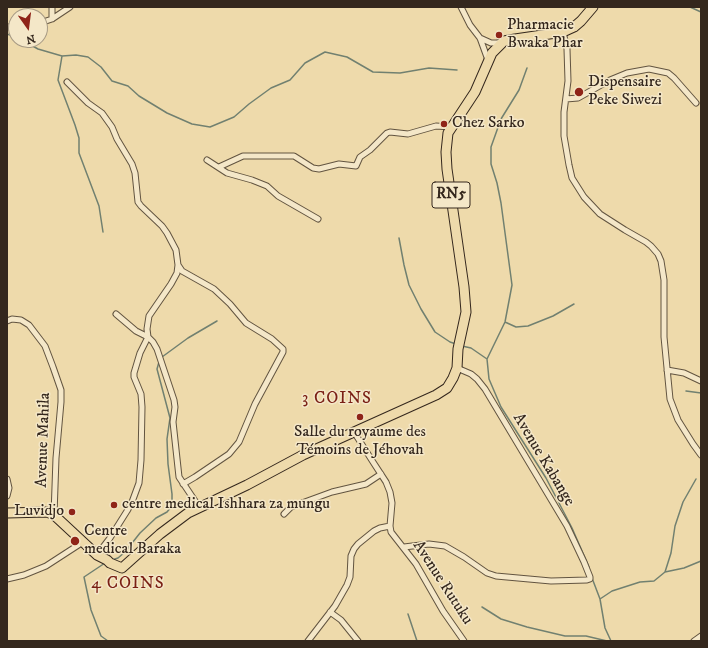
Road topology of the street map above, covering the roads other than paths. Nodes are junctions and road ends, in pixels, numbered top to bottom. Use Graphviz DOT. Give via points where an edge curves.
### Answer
graph roads {
  1 [pos="52,7"];
  2 [pos="70,7"];
  3 [pos="461,7"];
  4 [pos="593,7"];
  5 [pos="52,19"];
  6 [pos="48,20"];
  7 [pos="563,32"];
  8 [pos="480,38"];
  9 [pos="504,41"];
  10 [pos="489,61"];
  11 [pos="67,82"];
  12 [pos="566,99"];
  13 [pos="696,103"];
  14 [pos="451,127"];
  15 [pos="207,160"];
  16 [pos="218,167"];
  17 [pos="318,219"];
  18 [pos="178,265"];
  19 [pos="116,314"];
  20 [pos="7,320"];
  21 [pos="148,337"];
  22 [pos="457,368"];
  23 [pos="667,370"];
  24 [pos="701,381"];
  25 [pos="354,432"];
  26 [pos="701,455"];
  27 [pos="381,474"];
  28 [pos="7,478"];
  29 [pos="183,484"];
  30 [pos="7,496"];
  31 [pos="199,507"];
  32 [pos="7,514"];
  33 [pos="284,514"];
  34 [pos="54,516"];
  35 [pos="390,526"];
  36 [pos="83,542"];
  37 [pos="404,547"];
  38 [pos="97,555"];
  39 [pos="7,579"];
  40 [pos="330,612"];
  41 [pos="701,636"];
  42 [pos="308,641"];
  43 [pos="358,641"];
  44 [pos="464,641"];
  45 [pos="694,641"];
  1 -- 5 [label="street"];
  2 -- 5 [label="street"];
  3 -- 8 [label="street"];
  4 -- 7 [label="highway" via="574,27"];
  5 -- 6 [label="street"];
  7 -- 9 [label="highway"];
  7 -- 12 [label="street" via="568,65"];
  8 -- 9 [label="street" via="497,44"];
  8 -- 10 [label="street"];
  9 -- 10 [label="highway, RN5"];
  10 -- 14 [label="highway, RN5" via="475,92"];
  11 -- 18 [label="street" via="102,113 112,127 134,168 138,202 167,233 176,250"];
  12 -- 13 [label="street" via="578,98 627,73 649,69 668,73"];
  12 -- 23 [label="street" via="564,146 568,166 577,187 600,214 651,246 661,261"];
  14 -- 16 [label="street" via="436,126 408,134 387,133 360,157 356,166 339,164 319,169 294,156 243,156"];
  14 -- 22 [label="highway, RN5" via="446,142 447,169 466,312 458,349"];
  15 -- 16 [label="street"];
  16 -- 17 [label="street" via="227,173 267,186 278,196"];
  18 -- 21 [label="street" via="171,284 149,316"];
  18 -- 29 [label="street" via="182,271 223,296 246,323 283,349 239,442 229,454"];
  19 -- 21 [label="street" via="136,331"];
  20 -- 34 [label="street, Avenue Mahila" via="21,320 29,325 45,346 61,390"];
  21 -- 29 [label="street" via="157,349 174,400 176,458 179,477"];
  21 -- 38 [label="street" via="134,373 141,394 142,407 138,483 130,507"];
  22 -- 25 [label="highway, RN5" via="447,388 436,395"];
  22 -- 37 [label="street, Avenue Kabange" via="471,374 485,389 567,526 590,579 551,581 496,576 445,546 429,544"];
  23 -- 24 [label="street" via="684,373"];
  23 -- 26 [label="street" via="671,404 686,434"];
  25 -- 27 [label="street"];
  25 -- 31 [label="highway, RN5"];
  27 -- 33 [label="street" via="366,484 332,492 291,507"];
  27 -- 35 [label="street" via="390,492 392,503"];
  28 -- 30 [label="street"];
  29 -- 31 [label="street"];
  31 -- 38 [label="highway, RN5" via="173,523 124,567 120,568"];
  32 -- 34 [label="highway, RN5" via="47,512"];
  34 -- 36 [label="highway, RN5"];
  35 -- 37 [label="street, Avenue Rutuku" via="395,538"];
  35 -- 40 [label="street" via="374,531 354,549 350,577"];
  36 -- 38 [label="highway, RN5"];
  36 -- 39 [label="street" via="46,566"];
  37 -- 44 [label="street, Avenue Rutuku"];
  40 -- 42 [label="street"];
  40 -- 43 [label="street" via="341,620"];
  41 -- 45 [label="street"];
}
